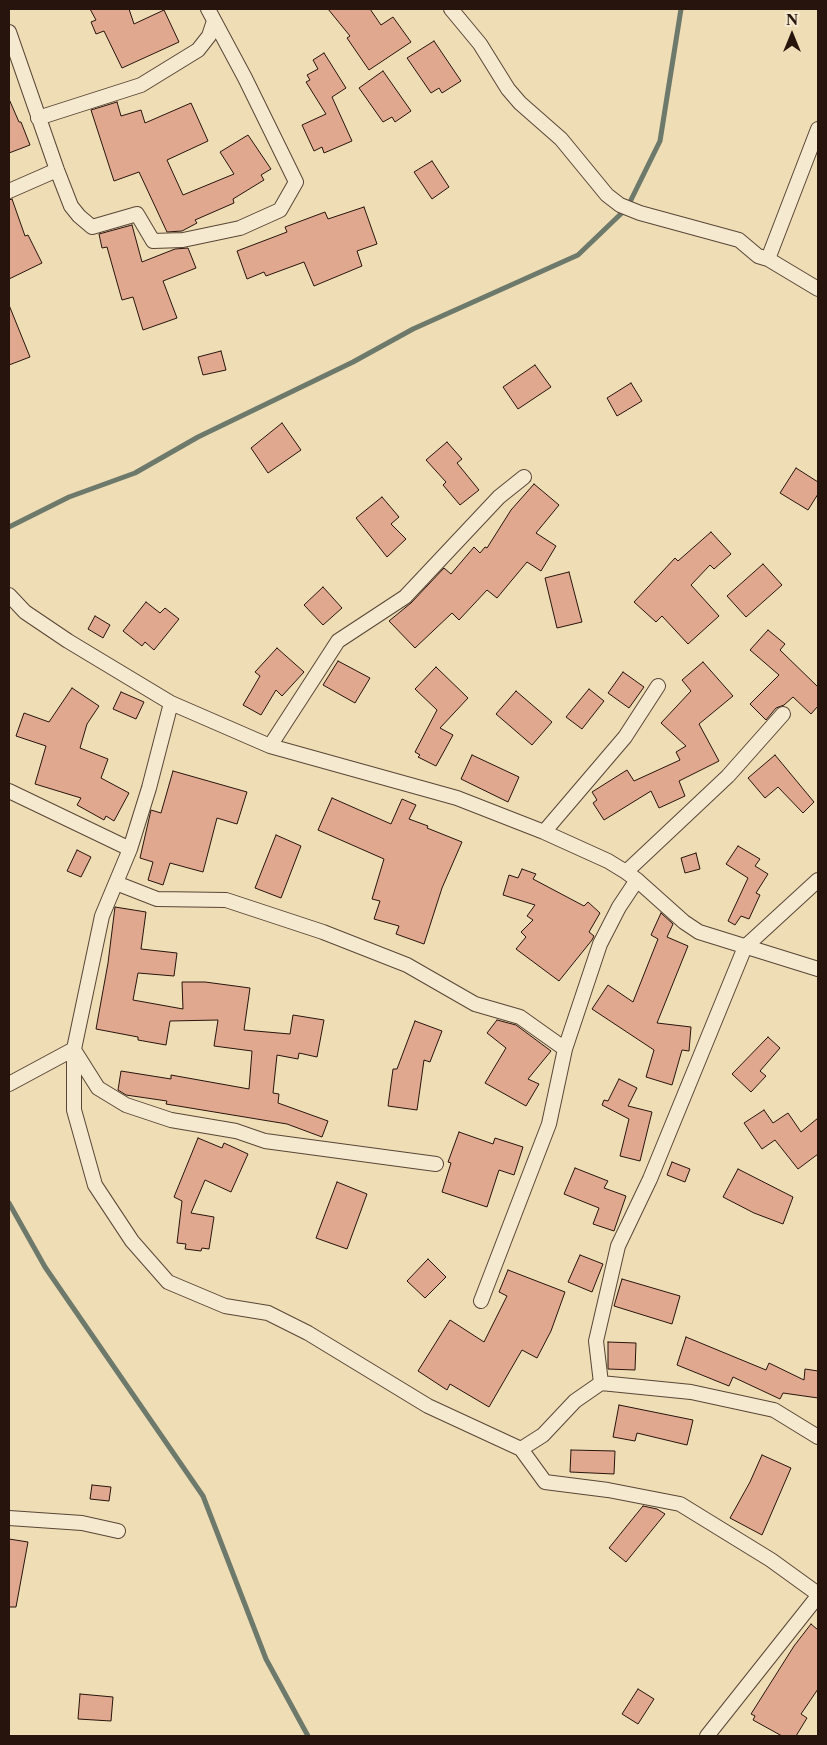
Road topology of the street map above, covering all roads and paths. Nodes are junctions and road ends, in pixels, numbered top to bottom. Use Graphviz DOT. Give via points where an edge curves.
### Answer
graph roads {
  1 [pos="450,9"];
  2 [pos="211,15"];
  3 [pos="9,32"];
  4 [pos="38,118"];
  5 [pos="818,129"];
  6 [pos="57,170"];
  7 [pos="9,192"];
  8 [pos="768,259"];
  9 [pos="818,289"];
  10 [pos="524,477"];
  11 [pos="9,595"];
  12 [pos="658,686"];
  13 [pos="171,703"];
  14 [pos="783,714"];
  15 [pos="270,746"];
  16 [pos="9,790"];
  17 [pos="544,832"];
  18 [pos="130,850"];
  19 [pos="632,876"];
  20 [pos="818,880"];
  21 [pos="116,883"];
  22 [pos="745,948"];
  23 [pos="818,969"];
  24 [pos="74,1049"];
  25 [pos="565,1049"];
  26 [pos="9,1084"];
  27 [pos="436,1164"];
  28 [pos="481,1301"];
  29 [pos="601,1383"];
  30 [pos="818,1436"];
  31 [pos="521,1449"];
  32 [pos="9,1518"];
  33 [pos="118,1531"];
  34 [pos="818,1595"];
  35 [pos="707,1736"];
  1 -- 8 [label="street" via="480,44 520,103 561,139 620,205 739,240 758,256"];
  2 -- 4 [label="street" via="209,36 198,50 141,85"];
  2 -- 6 [label="street" via="296,182 280,210 240,228 183,240 153,241 137,214 92,227 71,206"];
  3 -- 4 [label="street"];
  4 -- 6 [label="street"];
  5 -- 8 [label="street"];
  6 -- 7 [label="street"];
  8 -- 9 [label="street"];
  10 -- 15 [label="street" via="499,497 405,597 338,641"];
  11 -- 13 [label="street" via="25,612 68,641"];
  12 -- 17 [label="street" via="625,737"];
  13 -- 15 [label="street"];
  13 -- 18 [label="street"];
  14 -- 19 [label="street"];
  15 -- 17 [label="street" via="424,788"];
  16 -- 18 [label="street"];
  17 -- 19 [label="street" via="608,861"];
  18 -- 21 [label="street"];
  19 -- 22 [label="street" via="691,927"];
  19 -- 25 [label="street" via="600,944"];
  20 -- 22 [label="street"];
  21 -- 24 [label="street" via="102,916"];
  21 -- 25 [label="street" via="157,899 226,900 323,932 407,966 475,1004 520,1017"];
  22 -- 23 [label="street"];
  22 -- 29 [label="street" via="650,1180 618,1246 596,1341"];
  24 -- 26 [label="street"];
  24 -- 27 [label="street" via="98,1088 126,1105 171,1120 236,1131 265,1141"];
  24 -- 31 [label="street" via="74,1110 95,1184 132,1241 168,1282 225,1306 268,1313 308,1333 428,1406"];
  25 -- 28 [label="street" via="549,1124"];
  29 -- 30 [label="street" via="691,1392 774,1410"];
  29 -- 31 [label="street" via="575,1401 543,1435"];
  31 -- 34 [label="street" via="545,1482 680,1504 771,1560"];
  32 -- 33 [label="street" via="82,1523"];
  34 -- 35 [label="street"];
}
